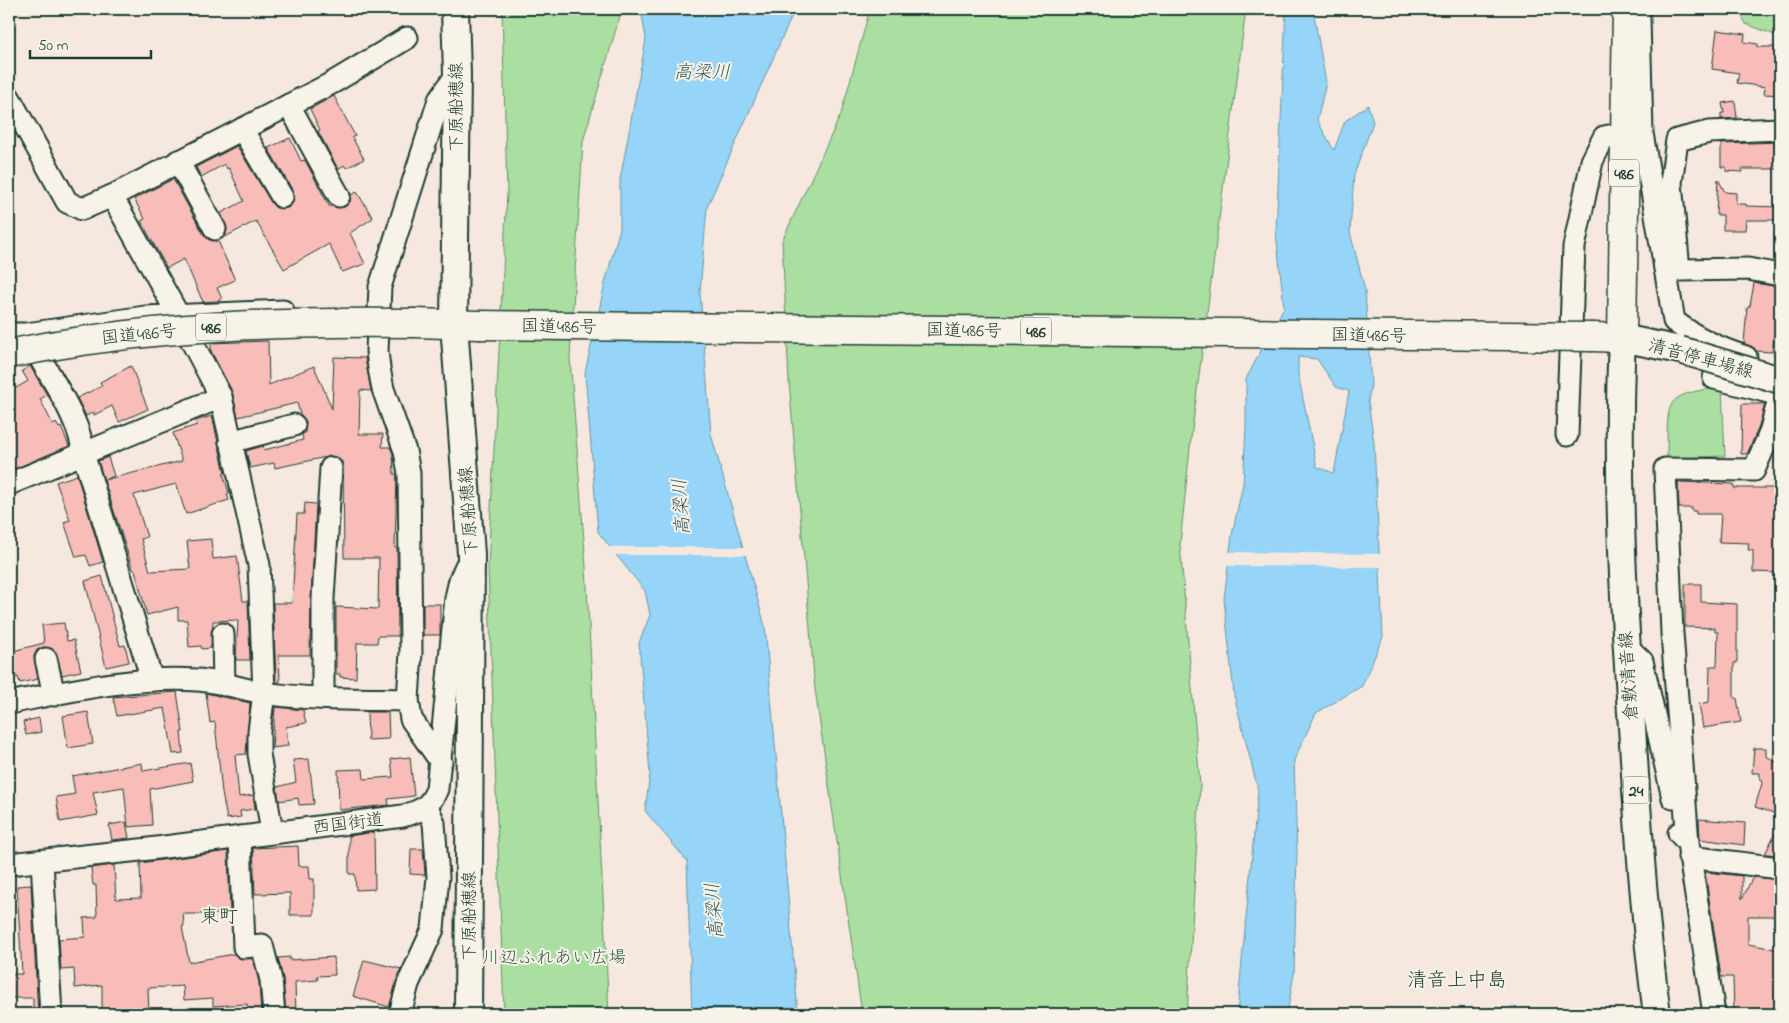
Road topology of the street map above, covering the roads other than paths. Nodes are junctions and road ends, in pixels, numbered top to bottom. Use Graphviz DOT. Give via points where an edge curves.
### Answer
graph roads {
  1 [pos="455,9"];
  2 [pos="1627,9"];
  3 [pos="1636,9"];
  4 [pos="407,38"];
  5 [pos="457,74"];
  6 [pos="9,97"];
  7 [pos="289,105"];
  8 [pos="242,129"];
  9 [pos="1780,129"];
  10 [pos="1624,133"];
  11 [pos="178,161"];
  12 [pos="112,196"];
  13 [pos="339,196"];
  14 [pos="282,198"];
  15 [pos="215,229"];
  16 [pos="1672,270"];
  17 [pos="1780,275"];
  18 [pos="378,310"];
  19 [pos="180,317"];
  20 [pos="467,325"];
  21 [pos="1622,338"];
  22 [pos="15,339"];
  23 [pos="190,340"];
  24 [pos="1723,350"];
  25 [pos="9,362"];
  26 [pos="1780,367"];
  27 [pos="1780,380"];
  28 [pos="1780,395"];
  29 [pos="221,397"];
  30 [pos="294,426"];
  31 [pos="1567,435"];
  32 [pos="230,442"];
  33 [pos="83,453"];
  34 [pos="331,468"];
  35 [pos="9,484"];
  36 [pos="471,554"];
  37 [pos="223,634"];
  38 [pos="1626,646"];
  39 [pos="46,659"];
  40 [pos="152,680"];
  41 [pos="224,685"];
  42 [pos="264,693"];
  43 [pos="54,695"];
  44 [pos="323,697"];
  45 [pos="408,700"];
  46 [pos="9,703"];
  47 [pos="441,762"];
  48 [pos="427,806"];
  49 [pos="272,832"];
  50 [pos="240,837"];
  51 [pos="1689,850"];
  52 [pos="42,861"];
  53 [pos="9,864"];
  54 [pos="1780,868"];
  55 [pos="51,1014"];
  56 [pos="274,1014"];
  57 [pos="400,1014"];
  58 [pos="468,1014"];
  59 [pos="1657,1014"];
  60 [pos="1714,1014"];
  1 -- 5 [label="main road, 下原船穂線"];
  2 -- 10 [label="highway, 486"];
  3 -- 16 [label="street" via="1639,15 1642,132"];
  4 -- 7 [label="street"];
  5 -- 18 [label="street" via="439,100 380,287"];
  5 -- 20 [label="main road, 下原船穂線"];
  6 -- 12 [label="street" via="67,202 82,208"];
  7 -- 8 [label="street"];
  7 -- 13 [label="street"];
  8 -- 11 [label="street"];
  8 -- 14 [label="street"];
  9 -- 16 [label="street" via="1709,132 1677,140 1671,184"];
  10 -- 21 [label="highway, 486"];
  10 -- 31 [label="street" via="1604,137 1592,161 1574,247"];
  11 -- 12 [label="street"];
  11 -- 15 [label="street"];
  12 -- 19 [label="street"];
  16 -- 17 [label="street" via="1748,269"];
  16 -- 24 [label="street" via="1674,321"];
  18 -- 19 [label="street"];
  18 -- 45 [label="street" via="379,368 409,473 411,652"];
  19 -- 22 [label="street"];
  20 -- 21 [label="highway, 国道486号 / 486, bridge"];
  20 -- 22 [label="highway, 国道486号 / 486, bridge" via="294,323 94,338"];
  20 -- 36 [label="main road, 下原船穂線"];
  21 -- 27 [label="main road, 清音停車場線, bridge" via="1680,350"];
  21 -- 38 [label="main road, 倉敷清音線 / 24" via="1622,564"];
  22 -- 25 [label="street"];
  22 -- 33 [label="street" via="62,397 82,441"];
  23 -- 29 [label="street"];
  24 -- 26 [label="street"];
  24 -- 28 [label="street" via="1714,378"];
  28 -- 51 [label="street" via="1770,433 1754,470 1665,469 1672,633"];
  29 -- 32 [label="street"];
  29 -- 33 [label="street"];
  30 -- 32 [label="street"];
  32 -- 42 [label="street" via="259,565"];
  33 -- 35 [label="street"];
  33 -- 40 [label="street"];
  34 -- 44 [label="street" via="322,612"];
  36 -- 47 [label="street" via="456,598"];
  36 -- 58 [label="main road, 下原船穂線"];
  37 -- 41 [label="street"];
  38 -- 51 [label="street" via="1642,661 1672,789 1677,830"];
  38 -- 59 [label="main road, 倉敷清音線 / 24" via="1642,877"];
  39 -- 43 [label="street"];
  40 -- 41 [label="street" via="198,680"];
  40 -- 43 [label="street"];
  41 -- 42 [label="street"];
  42 -- 44 [label="street"];
  42 -- 49 [label="street" via="259,754"];
  43 -- 46 [label="street"];
  44 -- 45 [label="street"];
  45 -- 47 [label="street" via="411,719"];
  47 -- 48 [label="street" via="437,789 432,803"];
  48 -- 49 [label="street, 西国街道" via="403,816"];
  48 -- 57 [label="street" via="434,823 438,876 433,929 408,984"];
  49 -- 50 [label="street, 西国街道"];
  50 -- 52 [label="street, 西国街道"];
  50 -- 56 [label="street" via="244,947 262,945 271,980"];
  51 -- 54 [label="street"];
  51 -- 60 [label="street"];
  52 -- 53 [label="street, 西国街道"];
  52 -- 55 [label="street"];
}
